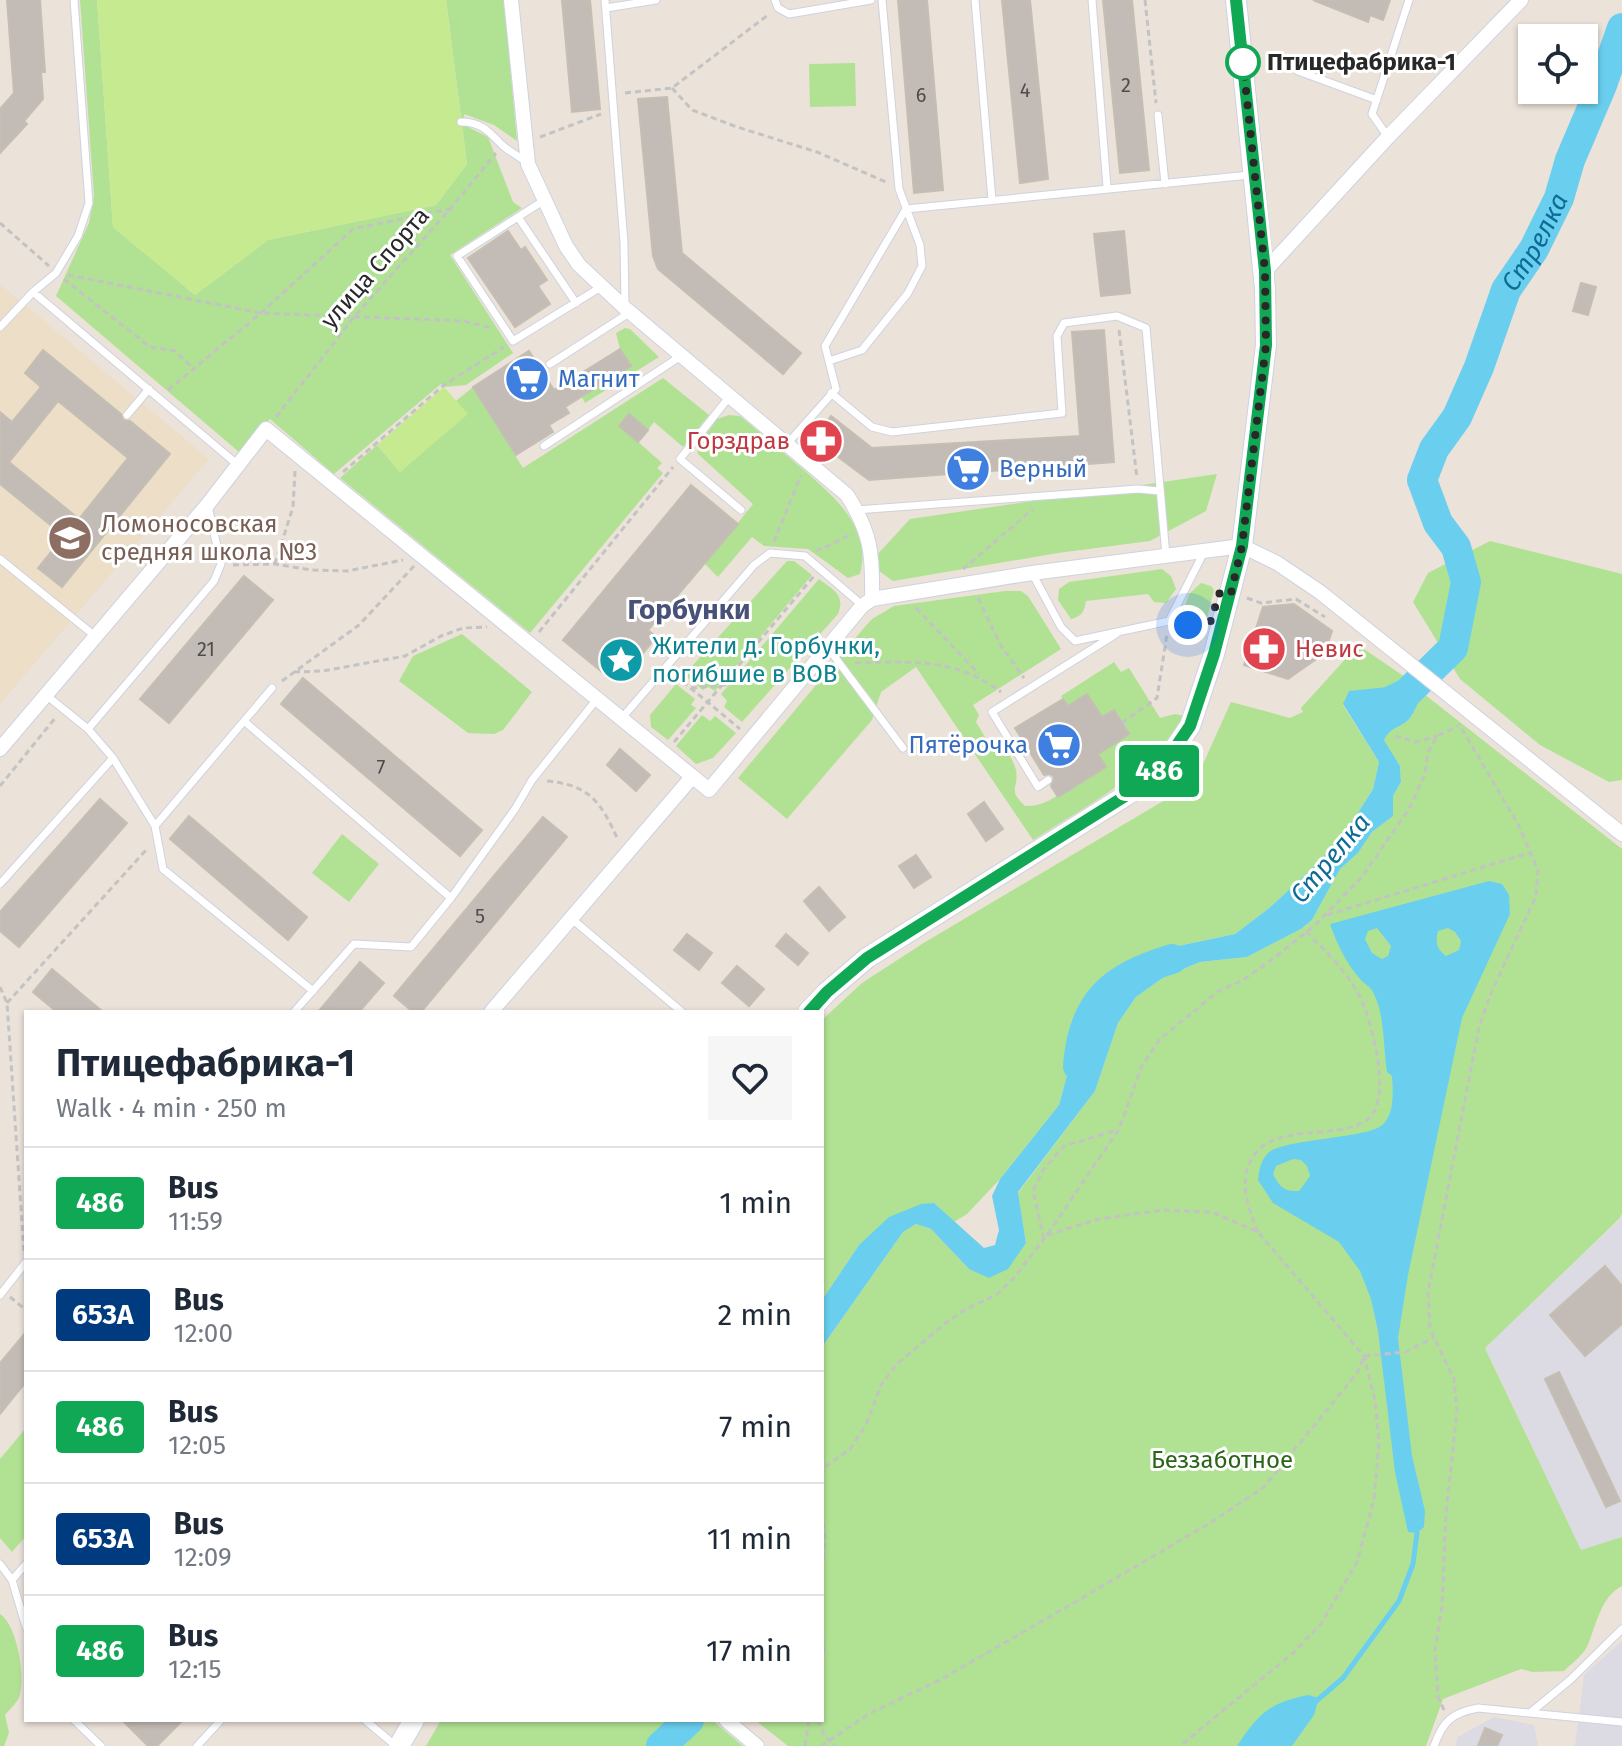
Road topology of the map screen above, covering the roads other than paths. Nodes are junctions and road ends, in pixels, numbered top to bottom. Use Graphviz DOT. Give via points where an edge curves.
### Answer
graph roads {
  1 [pos="74,0"];
  2 [pos="511,0"];
  3 [pos="656,0"];
  4 [pos="871,0"];
  5 [pos="882,0"];
  6 [pos="975,0"];
  7 [pos="1092,0"];
  8 [pos="1236,0"];
  9 [pos="1409,0"];
  10 [pos="1521,0"];
  11 [pos="605,4"];
  12 [pos="777,4"];
  13 [pos="1298,71"];
  14 [pos="1377,100"];
  15 [pos="1158,115"];
  16 [pos="461,122"];
  17 [pos="1388,137"];
  18 [pos="528,164"];
  19 [pos="1255,175"];
  20 [pos="1165,184"];
  21 [pos="1107,187"];
  22 [pos="992,200"];
  23 [pos="543,201"];
  24 [pos="906,209"];
  25 [pos="518,217"];
  26 [pos="1265,271"];
  27 [pos="601,287"];
  28 [pos="33,292"];
  29 [pos="576,303"];
  30 [pos="627,311"];
  31 [pos="0,327"];
  32 [pos="681,356"];
  33 [pos="829,361"];
  34 [pos="550,364"];
  35 [pos="149,389"];
  36 [pos="831,393"];
  37 [pos="730,396"];
  38 [pos="127,415"];
  39 [pos="788,443"];
  40 [pos="544,446"];
  41 [pos="238,465"];
  42 [pos="1159,491"];
  43 [pos="208,504"];
  44 [pos="741,510"];
  45 [pos="856,510"];
  46 [pos="1242,546"];
  47 [pos="1205,550"];
  48 [pos="1166,556"];
  49 [pos="0,559"];
  50 [pos="1032,573"];
  51 [pos="867,602"];
  52 [pos="1120,632"];
  53 [pos="96,636"];
  54 [pos="1075,641"];
  55 [pos="827,647"];
  56 [pos="1083,655"];
  57 [pos="272,688"];
  58 [pos="46,695"];
  59 [pos="597,699"];
  60 [pos="621,719"];
  61 [pos="244,721"];
  62 [pos="88,729"];
  63 [pos="903,748"];
  64 [pos="0,749"];
  65 [pos="113,758"];
  66 [pos="692,777"];
  67 [pos="1048,780"];
  68 [pos="155,826"];
  69 [pos="1622,834"];
  70 [pos="0,884"];
  71 [pos="451,898"];
  72 [pos="572,919"];
  73 [pos="313,991"];
  74 [pos="296,1010"];
  75 [pos="493,1010"];
  76 [pos="680,1010"];
  77 [pos="810,1010"];
  78 [pos="24,1264"];
  79 [pos="1,1291"];
  80 [pos="0,1564"];
  81 [pos="24,1566"];
  82 [pos="12,1580"];
  83 [pos="24,1620"];
  84 [pos="1622,1629"];
  85 [pos="1530,1713"];
  86 [pos="76,1722"];
  87 [pos="219,1722"];
  88 [pos="368,1722"];
  89 [pos="413,1722"];
  90 [pos="728,1722"];
  91 [pos="1622,1722"];
  92 [pos="101,1746"];
  93 [pos="197,1746"];
  94 [pos="398,1746"];
  95 [pos="757,1746"];
  96 [pos="1434,1746"];
  1 -- 28 [label="lane" via="89,203 78,236 56,273"];
  2 -- 18 [label="street"];
  3 -- 11 [label="lane"];
  4 -- 12 [label="lane" via="789,14"];
  5 -- 24 [label="lane" via="899,189"];
  6 -- 22 [label="lane"];
  7 -- 21 [label="lane"];
  8 -- 19 [label="main road"];
  9 -- 14 [label="lane"];
  10 -- 17 [label="street"];
  11 -- 30 [label="lane"];
  13 -- 14 [label="lane"];
  14 -- 17 [label="lane" via="1372,114"];
  15 -- 20 [label="lane"];
  16 -- 18 [label="lane" via="491,131"];
  17 -- 26 [label="street"];
  18 -- 23 [label="street"];
  19 -- 20 [label="lane"];
  19 -- 26 [label="main road"];
  20 -- 21 [label="lane"];
  21 -- 22 [label="lane"];
  22 -- 24 [label="lane"];
  23 -- 25 [label="lane"];
  23 -- 27 [label="street" via="566,246"];
  24 -- 33 [label="lane" via="825,346"];
  24 -- 33 [label="lane" via="922,266 908,293 862,350"];
  25 -- 29 [label="lane"];
  25 -- 29 [label="lane" via="457,256 513,341"];
  26 -- 46 [label="main road" via="1266,345"];
  27 -- 29 [label="lane"];
  27 -- 30 [label="street"];
  28 -- 31 [label="lane"];
  28 -- 35 [label="lane"];
  30 -- 32 [label="street"];
  30 -- 34 [label="lane"];
  32 -- 37 [label="street"];
  32 -- 40 [label="lane"];
  33 -- 36 [label="lane" via="836,389"];
  35 -- 38 [label="lane"];
  35 -- 41 [label="lane"];
  36 -- 39 [label="lane"];
  36 -- 42 [label="lane" via="872,427 892,432 1062,413 1057,336 1064,323 1117,316 1146,328"];
  37 -- 39 [label="street"];
  37 -- 44 [label="lane" via="680,459"];
  39 -- 45 [label="street" via="847,495"];
  41 -- 43 [label="street"];
  41 -- 59 [label="street" via="266,429"];
  42 -- 45 [label="lane"];
  42 -- 48 [label="lane"];
  43 -- 53 [label="street"];
  43 -- 62 [label="lane" via="221,564 214,581"];
  45 -- 51 [label="street" via="873,562"];
  46 -- 47 [label="street"];
  46 -- 69 [label="street" via="1320,592"];
  46 -- 77 [label="main road" via="1190,726 1160,770 867,958"];
  47 -- 48 [label="street"];
  47 -- 52 [label="lane" via="1169,621"];
  48 -- 50 [label="street"];
  49 -- 53 [label="lane"];
  50 -- 51 [label="street"];
  50 -- 54 [label="lane" via="1061,627"];
  51 -- 55 [label="street"];
  51 -- 60 [label="lane" via="805,556 770,553"];
  52 -- 54 [label="lane"];
  52 -- 56 [label="lane"];
  53 -- 58 [label="street"];
  54 -- 56 [label="lane"];
  55 -- 63 [label="lane"];
  55 -- 66 [label="street" via="709,790"];
  56 -- 67 [label="lane" via="992,712 1038,787"];
  57 -- 61 [label="lane"];
  58 -- 62 [label="lane"];
  58 -- 64 [label="street"];
  59 -- 60 [label="street"];
  59 -- 71 [label="lane" via="532,780"];
  60 -- 66 [label="street"];
  61 -- 68 [label="lane"];
  61 -- 71 [label="lane"];
  62 -- 65 [label="lane"];
  65 -- 68 [label="lane"];
  65 -- 70 [label="lane"];
  66 -- 72 [label="street"];
  68 -- 73 [label="lane" via="163,869"];
  71 -- 73 [label="lane" via="411,947 354,944"];
  72 -- 75 [label="street"];
  72 -- 76 [label="lane"];
  73 -- 74 [label="lane"];
  78 -- 79 [label="lane"];
  80 -- 82 [label="lane"];
  81 -- 82 [label="lane"];
  82 -- 83 [label="lane"];
  84 -- 85 [label="lane"];
  85 -- 91 [label="lane"];
  85 -- 96 [label="lane" via="1478,1708 1458,1712 1440,1729"];
  86 -- 92 [label="lane"];
  87 -- 93 [label="lane"];
  88 -- 94 [label="lane"];
  89 -- 94 [label="main road"];
  90 -- 95 [label="street"];
}
